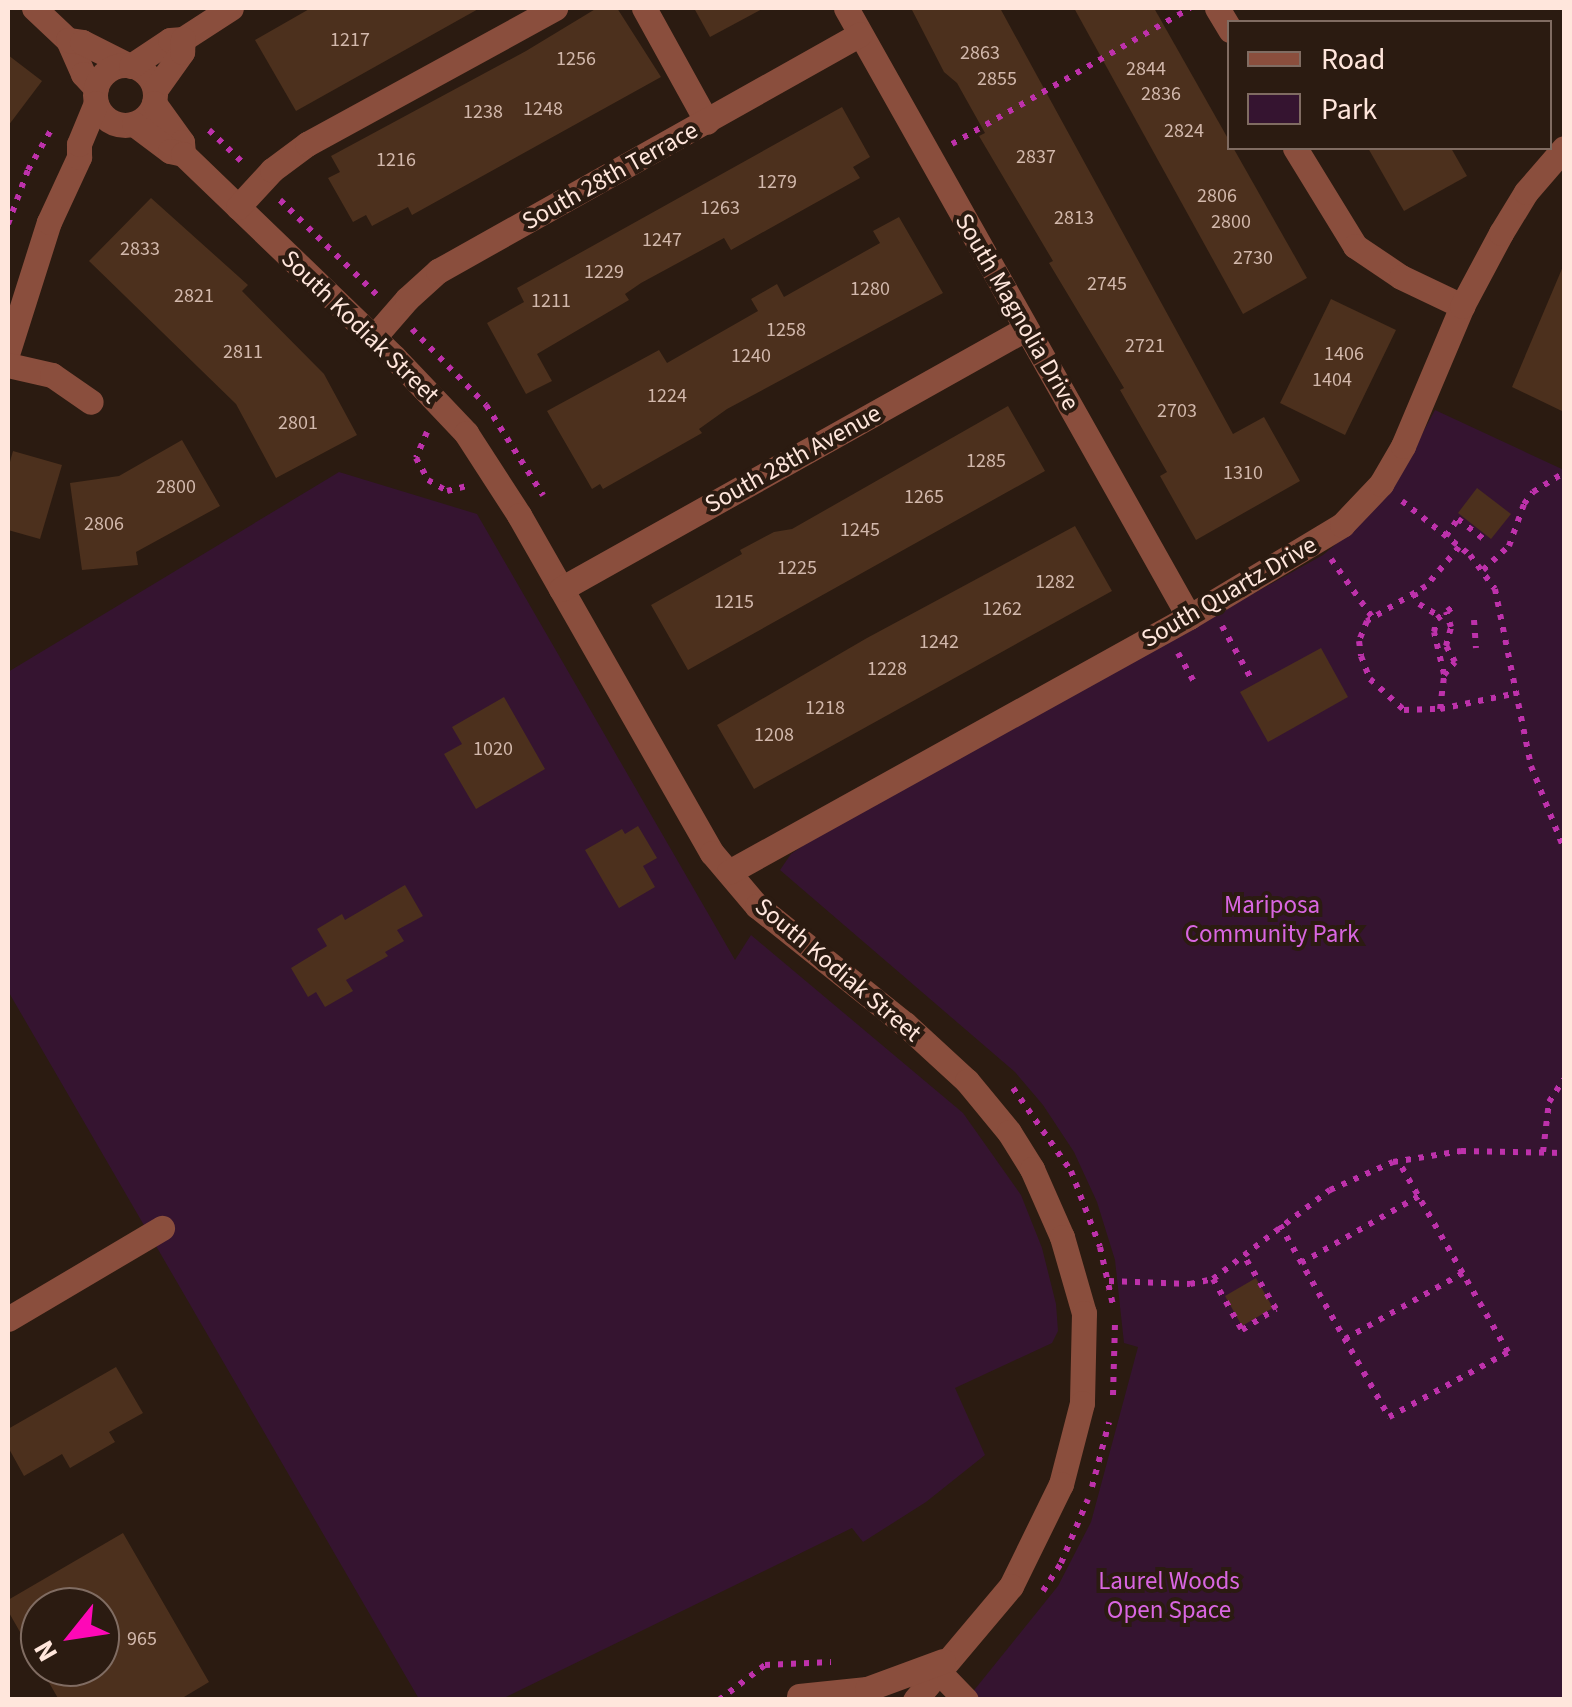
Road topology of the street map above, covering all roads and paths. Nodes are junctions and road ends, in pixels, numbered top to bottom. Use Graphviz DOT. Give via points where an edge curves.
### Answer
graph roads {
  1 [pos="34,8"];
  2 [pos="231,8"];
  3 [pos="555,8"];
  4 [pos="644,8"];
  5 [pos="846,8"];
  6 [pos="1190,8"];
  7 [pos="860,34"];
  8 [pos="68,40"];
  9 [pos="183,40"];
  10 [pos="129,65"];
  11 [pos="96,95"];
  12 [pos="154,96"];
  13 [pos="56,121"];
  14 [pos="707,122"];
  15 [pos="129,124"];
  16 [pos="1564,148"];
  17 [pos="1296,150"];
  18 [pos="183,154"];
  19 [pos="929,156"];
  20 [pos="79,158"];
  21 [pos="238,207"];
  22 [pos="8,224"];
  23 [pos="1462,306"];
  24 [pos="1025,329"];
  25 [pos="374,337"];
  26 [pos="8,351"];
  27 [pos="8,365"];
  28 [pos="91,402"];
  29 [pos="427,432"];
  30 [pos="1564,474"];
  31 [pos="1381,484"];
  32 [pos="467,486"];
  33 [pos="1446,536"];
  34 [pos="1487,542"];
  35 [pos="1459,546"];
  36 [pos="1483,570"];
  37 [pos="1349,585"];
  38 [pos="562,589"];
  39 [pos="1414,593"];
  40 [pos="1457,604"];
  41 [pos="1443,614"];
  42 [pos="1189,617"];
  43 [pos="1372,617"];
  44 [pos="1474,620"];
  45 [pos="1220,622"];
  46 [pos="1173,644"];
  47 [pos="1476,648"];
  48 [pos="1444,675"];
  49 [pos="1194,682"];
  50 [pos="1252,682"];
  51 [pos="1517,693"];
  52 [pos="1440,709"];
  53 [pos="1564,849"];
  54 [pos="729,872"];
  55 [pos="1564,1079"];
  56 [pos="1007,1080"];
  57 [pos="1543,1152"];
  58 [pos="1564,1153"];
  59 [pos="1398,1160"];
  60 [pos="1419,1196"];
  61 [pos="1280,1225"];
  62 [pos="162,1228"];
  63 [pos="1244,1256"];
  64 [pos="1302,1263"];
  65 [pos="1463,1273"];
  66 [pos="1213,1279"];
  67 [pos="1109,1280"];
  68 [pos="8,1319"];
  69 [pos="1345,1340"];
  70 [pos="1112,1404"];
  71 [pos="1110,1417"];
  72 [pos="1042,1593"];
  73 [pos="943,1665"];
  74 [pos="798,1698"];
  75 [pos="915,1700"];
  76 [pos="966,1700"];
  1 -- 8 [label="street"];
  2 -- 9 [label="street"];
  3 -- 21 [label="street" via="307,144"];
  4 -- 14 [label="street"];
  5 -- 7 [label="street, South Magnolia Drive"];
  6 -- 19 [label="path"];
  7 -- 14 [label="street, South 28th Terrace"];
  7 -- 19 [label="street, South Magnolia Drive"];
  8 -- 10 [label="street"];
  8 -- 11 [label="street"];
  9 -- 10 [label="street" via="170,40"];
  9 -- 12 [label="street"];
  10 -- 11 [label="street" via="110,69"];
  10 -- 12 [label="street" via="146,72"];
  11 -- 15 [label="street" via="106,119"];
  11 -- 20 [label="street"];
  12 -- 15 [label="street" via="145,118"];
  12 -- 18 [label="street, South Kodiak Street"];
  13 -- 22 [label="path"];
  14 -- 25 [label="street, South 28th Terrace" via="438,271"];
  15 -- 18 [label="street, South Kodiak Street"];
  15 -- 20 [label="street"];
  16 -- 23 [label="street, South Quartz Drive" via="1526,192"];
  17 -- 23 [label="street" via="1356,246 1401,278"];
  18 -- 21 [label="street, South Kodiak Street"];
  19 -- 24 [label="street, South Magnolia Drive"];
  20 -- 26 [label="street" via="49,222"];
  21 -- 25 [label="street, South Kodiak Street"];
  23 -- 31 [label="street, South Quartz Drive"];
  24 -- 38 [label="street, South 28th Avenue"];
  24 -- 42 [label="street, South Magnolia Drive"];
  25 -- 38 [label="street, South Kodiak Street" via="476,447"];
  27 -- 28 [label="street" via="52,375"];
  29 -- 32 [label="path" via="416,458 428,480 447,490"];
  30 -- 36 [label="path" via="1533,492 1509,546"];
  31 -- 33 [label="path"];
  31 -- 42 [label="street, South Quartz Drive" via="1320,542"];
  33 -- 34 [label="path" via="1458,519"];
  33 -- 35 [label="path"];
  35 -- 36 [label="path"];
  35 -- 39 [label="path"];
  36 -- 51 [label="path" via="1494,590"];
  37 -- 43 [label="path"];
  38 -- 54 [label="street, South Kodiak Street"];
  39 -- 41 [label="path" via="1420,604"];
  39 -- 43 [label="path"];
  40 -- 41 [label="path"];
  41 -- 48 [label="path" via="1434,632"];
  41 -- 48 [label="path" via="1455,662"];
  42 -- 54 [label="street, South Quartz Drive"];
  43 -- 52 [label="path" via="1359,641 1370,679 1404,710"];
  44 -- 47 [label="path"];
  45 -- 50 [label="path"];
  46 -- 49 [label="path"];
  48 -- 52 [label="path"];
  51 -- 52 [label="path"];
  51 -- 53 [label="path" via="1531,766"];
  54 -- 73 [label="street, South Kodiak Street" via="757,906 967,1081 1032,1169 1075,1274 1085,1368 1061,1484 1011,1586"];
  55 -- 57 [label="path" via="1549,1102"];
  56 -- 67 [label="path" via="1070,1170"];
  57 -- 58 [label="path"];
  57 -- 59 [label="path"];
  59 -- 60 [label="path"];
  59 -- 61 [label="path" via="1330,1190"];
  60 -- 64 [label="path"];
  60 -- 65 [label="path"];
  61 -- 63 [label="path"];
  61 -- 64 [label="path"];
  62 -- 68 [label="street"];
  63 -- 66 [label="path"];
  63 -- 66 [label="path" via="1276,1310 1242,1330"];
  64 -- 69 [label="path"];
  65 -- 69 [label="path"];
  65 -- 69 [label="path" via="1508,1352 1389,1417"];
  66 -- 67 [label="path"];
  67 -- 70 [label="path" via="1116,1345"];
  71 -- 72 [label="path" via="1078,1528"];
  73 -- 74 [label="street, South Kodiak Street" via="866,1689"];
  73 -- 75 [label="street, South Kodiak Street"];
  73 -- 76 [label="street"];
}
